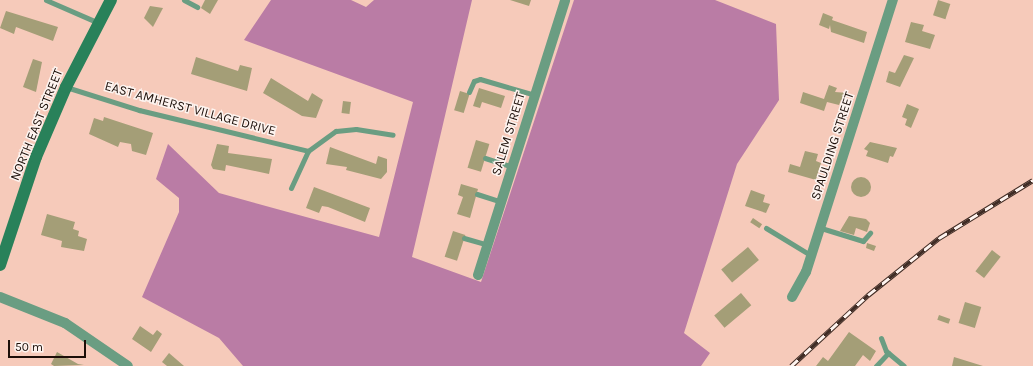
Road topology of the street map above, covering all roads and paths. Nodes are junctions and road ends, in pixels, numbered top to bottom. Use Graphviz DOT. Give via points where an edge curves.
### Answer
graph roads {
  1 [pos="46,0"];
  2 [pos="111,0"];
  3 [pos="184,0"];
  4 [pos="565,0"];
  5 [pos="893,0"];
  6 [pos="196,7"];
  7 [pos="99,23"];
  8 [pos="66,87"];
  9 [pos="469,92"];
  10 [pos="535,95"];
  11 [pos="393,135"];
  12 [pos="308,151"];
  13 [pos="485,158"];
  14 [pos="513,167"];
  15 [pos="292,188"];
  16 [pos="477,194"];
  17 [pos="502,202"];
  18 [pos="766,228"];
  19 [pos="821,228"];
  20 [pos="870,233"];
  21 [pos="464,238"];
  22 [pos="488,245"];
  23 [pos="812,256"];
  24 [pos="0,265"];
  25 [pos="478,275"];
  26 [pos="0,297"];
  27 [pos="792,298"];
  28 [pos="880,338"];
  29 [pos="888,353"];
  30 [pos="128,366"];
  31 [pos="876,366"];
  32 [pos="904,366"];
  1 -- 7 [label="lane"];
  2 -- 7 [label="main road, NORTH EAST STREET"];
  3 -- 6 [label="lane"];
  4 -- 10 [label="street, SALEM STREET"];
  5 -- 19 [label="street, SPAULDING STREET"];
  7 -- 8 [label="main road, NORTH EAST STREET"];
  8 -- 12 [label="lane, EAST AMHERST VILLAGE DRIVE" via="139,110"];
  8 -- 24 [label="main road, NORTH EAST STREET" via="36,157"];
  9 -- 10 [label="lane" via="474,81 480,79"];
  10 -- 14 [label="street, SALEM STREET"];
  11 -- 12 [label="lane" via="344,128"];
  12 -- 15 [label="lane"];
  13 -- 14 [label="lane"];
  14 -- 17 [label="street, SALEM STREET"];
  16 -- 17 [label="lane"];
  17 -- 22 [label="street, SALEM STREET"];
  18 -- 23 [label="lane"];
  19 -- 20 [label="lane" via="863,241"];
  19 -- 23 [label="street, SPAULDING STREET"];
  21 -- 22 [label="lane"];
  22 -- 25 [label="street, SALEM STREET"];
  23 -- 27 [label="street, SPAULDING STREET"];
  26 -- 30 [label="street" via="66,323"];
  28 -- 29 [label="lane"];
  29 -- 31 [label="lane"];
  29 -- 32 [label="lane"];
}
